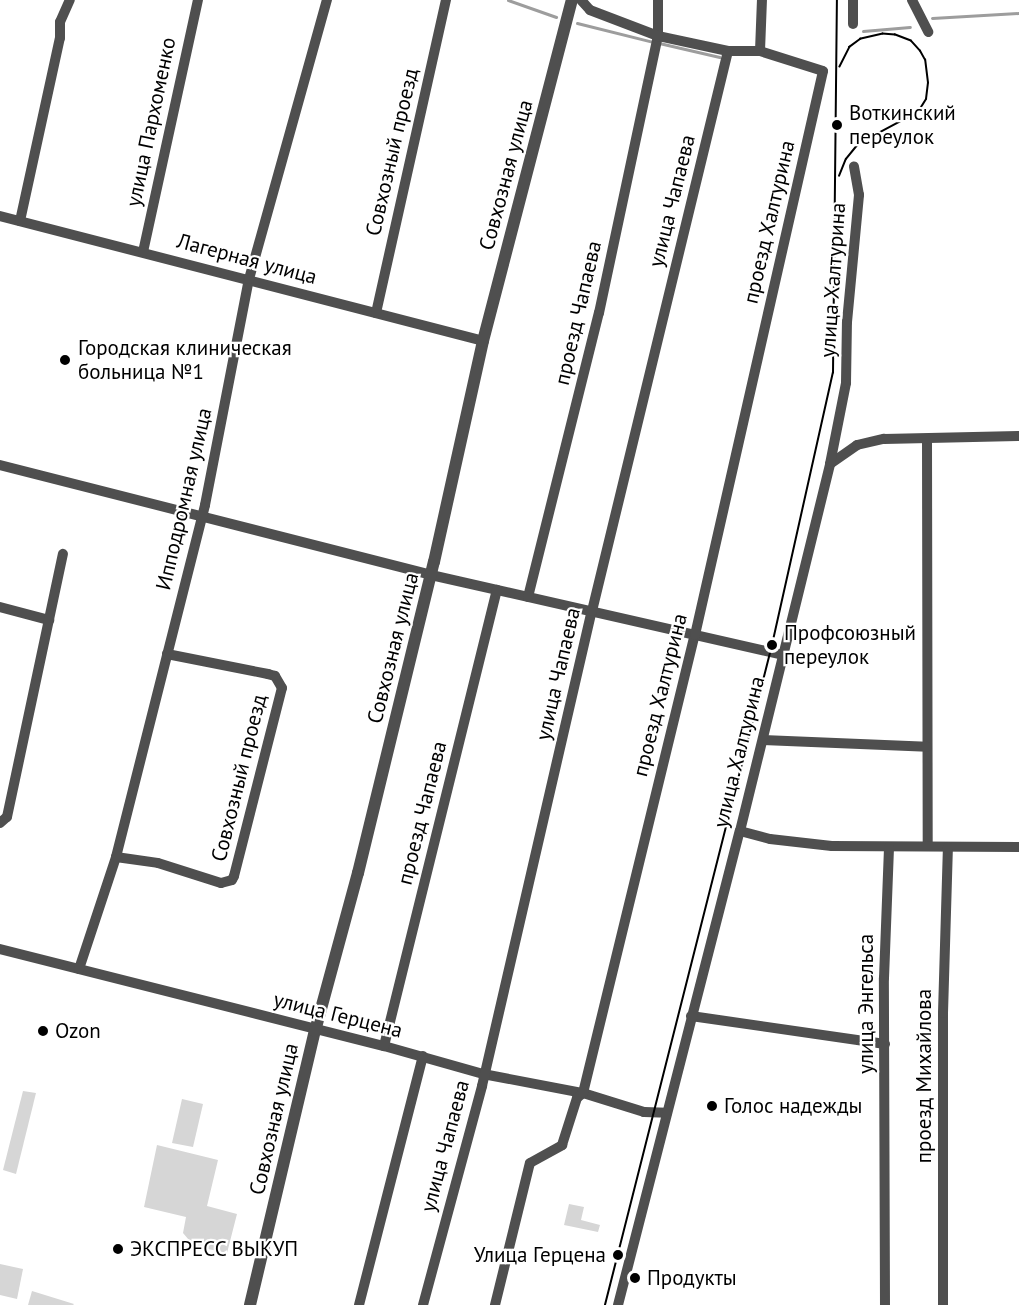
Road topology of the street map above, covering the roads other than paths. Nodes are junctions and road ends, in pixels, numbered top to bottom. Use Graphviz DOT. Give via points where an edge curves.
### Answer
graph roads {
  1 [pos="70,0"];
  2 [pos="198,0"];
  3 [pos="327,0"];
  4 [pos="446,0"];
  5 [pos="572,0"];
  6 [pos="581,0"];
  7 [pos="658,0"];
  8 [pos="762,0"];
  9 [pos="853,0"];
  10 [pos="912,0"];
  11 [pos="853,24"];
  12 [pos="928,32"];
  13 [pos="658,36"];
  14 [pos="728,51"];
  15 [pos="760,51"];
  16 [pos="854,166"];
  17 [pos="0,216"];
  18 [pos="20,221"];
  19 [pos="143,252"];
  20 [pos="249,279"];
  21 [pos="376,313"];
  22 [pos="483,341"];
  23 [pos="1019,436"];
  24 [pos="927,439"];
  25 [pos="830,464"];
  26 [pos="0,465"];
  27 [pos="202,518"];
  28 [pos="63,554"];
  29 [pos="431,574"];
  30 [pos="497,590"];
  31 [pos="528,597"];
  32 [pos="0,607"];
  33 [pos="592,611"];
  34 [pos="49,621"];
  35 [pos="695,635"];
  36 [pos="167,654"];
  37 [pos="783,655"];
  38 [pos="763,740"];
  39 [pos="927,747"];
  40 [pos="0,823"];
  41 [pos="740,831"];
  42 [pos="928,846"];
  43 [pos="889,847"];
  44 [pos="948,847"];
  45 [pos="1019,847"];
  46 [pos="116,857"];
  47 [pos="0,949"];
  48 [pos="79,969"];
  49 [pos="691,1016"];
  50 [pos="315,1031"];
  51 [pos="885,1044"];
  52 [pos="384,1046"];
  53 [pos="423,1056"];
  54 [pos="483,1074"];
  55 [pos="583,1093"];
  56 [pos="667,1113"];
  57 [pos="250,1305"];
  58 [pos="359,1305"];
  59 [pos="423,1305"];
  60 [pos="495,1305"];
  61 [pos="618,1305"];
  62 [pos="885,1305"];
  63 [pos="943,1305"];
  1 -- 18 [label="street" via="60,22 60,38"];
  2 -- 19 [label="street, улица Пархоменко"];
  3 -- 20 [label="street, Ипподромная улица"];
  4 -- 21 [label="street, Совхозный проезд"];
  5 -- 22 [label="street, Совхозная улица"];
  6 -- 13 [label="street" via="590,10"];
  7 -- 13 [label="street"];
  8 -- 15 [label="street"];
  9 -- 11 [label="street"];
  10 -- 12 [label="street"];
  13 -- 14 [label="street"];
  13 -- 31 [label="street, проезд Чапаева" via="599,313"];
  14 -- 15 [label="street"];
  14 -- 33 [label="street, улица Чапаева"];
  15 -- 35 [label="street, проезд Халтурина" via="823,71"];
  16 -- 25 [label="street, улица Халтурина" via="860,195 846,322 846,382"];
  17 -- 18 [label="street, Лагерная улица"];
  18 -- 19 [label="street, Лагерная улица"];
  19 -- 20 [label="street, Лагерная улица"];
  20 -- 21 [label="street, Лагерная улица"];
  20 -- 27 [label="street, Ипподромная улица"];
  21 -- 22 [label="street, Лагерная улица"];
  22 -- 29 [label="street, Совхозная улица"];
  23 -- 24 [label="street"];
  24 -- 25 [label="street" via="884,439 857,445"];
  24 -- 39 [label="street"];
  25 -- 37 [label="street, улица Халтурина"];
  26 -- 27 [label="street"];
  27 -- 29 [label="street"];
  27 -- 36 [label="street, Ипподромная улица"];
  28 -- 34 [label="street"];
  29 -- 30 [label="street"];
  29 -- 50 [label="street, Совхозная улица"];
  30 -- 31 [label="street"];
  30 -- 52 [label="street, проезд Чапаева"];
  31 -- 33 [label="street"];
  32 -- 34 [label="street"];
  33 -- 35 [label="street"];
  33 -- 54 [label="street, улица Чапаева"];
  34 -- 40 [label="street" via="8,817"];
  35 -- 37 [label="street"];
  35 -- 55 [label="street, проезд Халтурина"];
  36 -- 46 [label="street, Ипподромная улица"];
  36 -- 46 [label="street, Совхозный проезд" via="275,676 282,688 234,876 220,883 158,863"];
  37 -- 38 [label="street, улица Халтурина"];
  38 -- 39 [label="street"];
  38 -- 41 [label="street, улица Халтурина"];
  39 -- 42 [label="street"];
  41 -- 43 [label="street" via="770,839 832,846"];
  41 -- 49 [label="street, улица Халтурина"];
  42 -- 43 [label="street"];
  42 -- 44 [label="street"];
  43 -- 51 [label="street, улица Энгельса"];
  44 -- 45 [label="street"];
  44 -- 63 [label="street, проезд Михайлова" via="943,1013"];
  46 -- 48 [label="street, Ипподромная улица"];
  47 -- 48 [label="street, улица Герцена"];
  48 -- 50 [label="street, улица Герцена"];
  49 -- 51 [label="street"];
  49 -- 56 [label="street, улица Халтурина"];
  50 -- 52 [label="street, улица Герцена"];
  50 -- 57 [label="street, Совхозная улица"];
  51 -- 62 [label="street, улица Энгельса"];
  52 -- 53 [label="street, улица Герцена"];
  53 -- 54 [label="street, улица Герцена"];
  53 -- 58 [label="street"];
  54 -- 55 [label="street, улица Герцена"];
  54 -- 59 [label="street, улица Чапаева"];
  55 -- 56 [label="street, улица Герцена" via="644,1112"];
  55 -- 60 [label="street, проезд Халтурина" via="577,1098 562,1145 530,1163"];
  56 -- 61 [label="street, улица Халтурина"];
}
